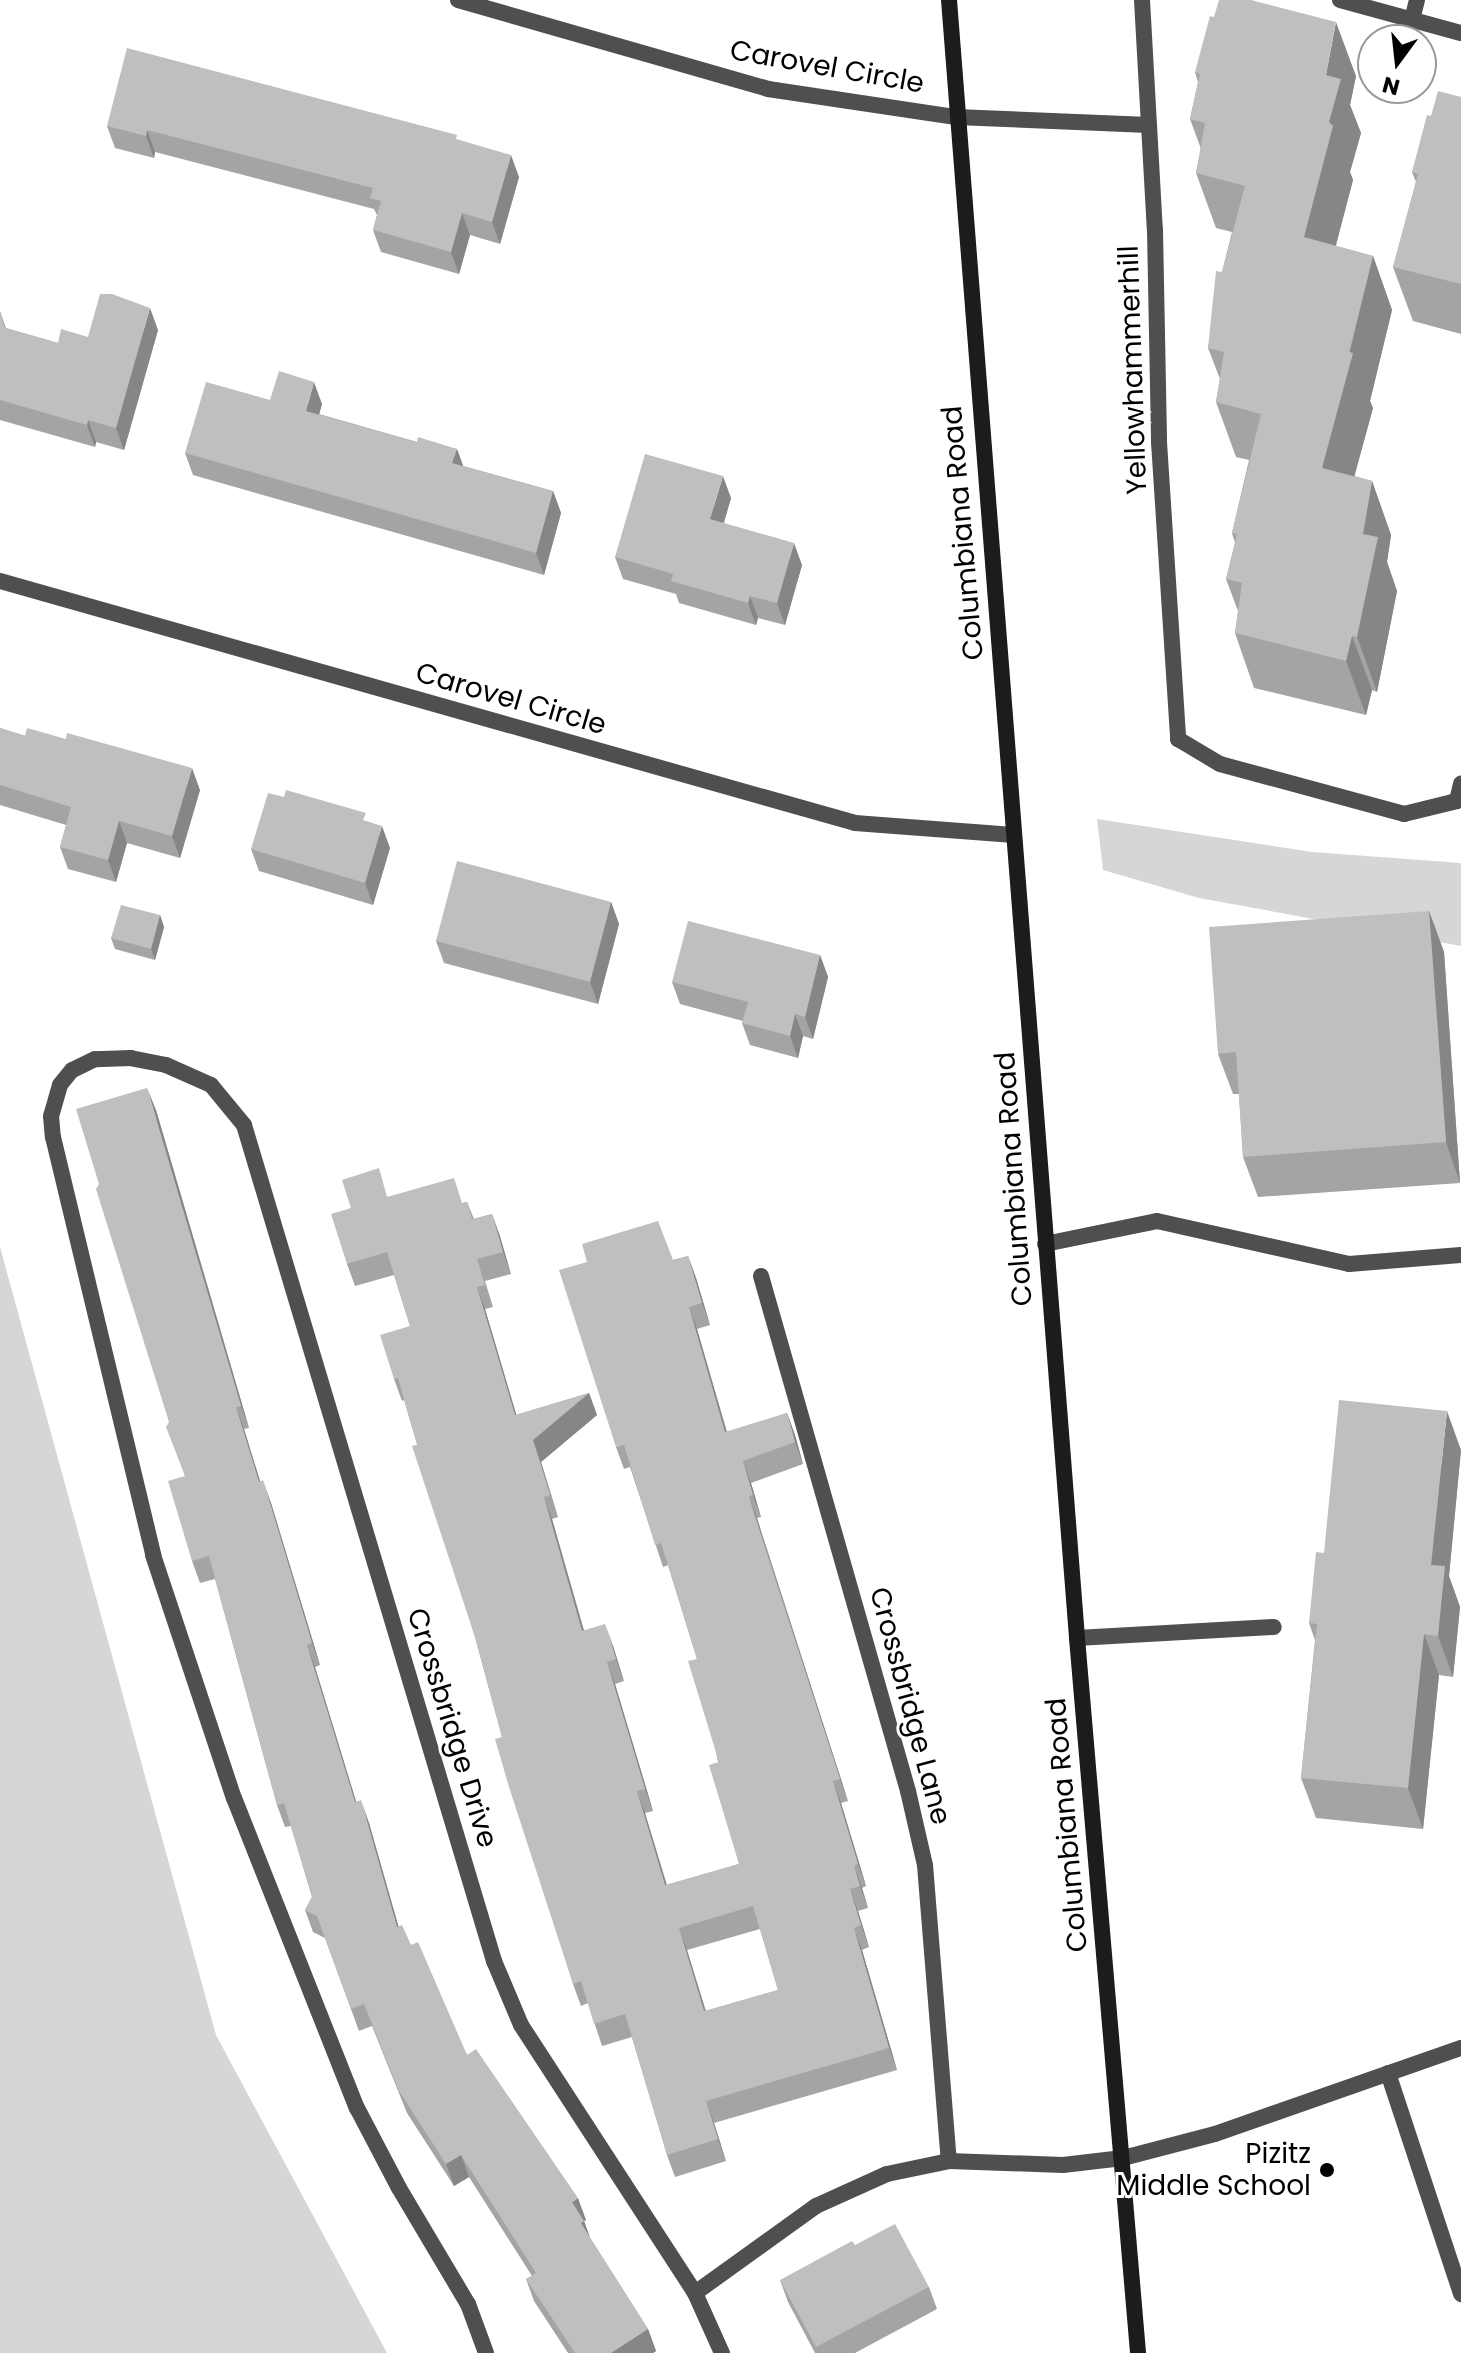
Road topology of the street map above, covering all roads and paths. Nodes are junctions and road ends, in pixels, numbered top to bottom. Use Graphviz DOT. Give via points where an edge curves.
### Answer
graph roads {
  1 [pos="458,0"];
  2 [pos="949,0"];
  3 [pos="1142,0"];
  4 [pos="1340,0"];
  5 [pos="1417,0"];
  6 [pos="1412,20"];
  7 [pos="1461,33"];
  8 [pos="956,117"];
  9 [pos="1149,125"];
  10 [pos="0,581"];
  11 [pos="1461,783"];
  12 [pos="1014,835"];
  13 [pos="1045,1244"];
  14 [pos="1461,1255"];
  15 [pos="761,1276"];
  16 [pos="1274,1627"];
  17 [pos="1077,1638"];
  18 [pos="1461,2048"];
  19 [pos="1388,2073"];
  20 [pos="1123,2158"];
  21 [pos="949,2161"];
  22 [pos="695,2293"];
  23 [pos="1461,2294"];
  24 [pos="486,2353"];
  25 [pos="722,2353"];
  26 [pos="1138,2353"];
  1 -- 8 [label="street, Carovel Circle" via="768,89"];
  2 -- 8 [label="main road, Columbiana Road"];
  3 -- 9 [label="street, Yellowhammerhill"];
  4 -- 6 [label="street"];
  5 -- 6 [label="street"];
  6 -- 7 [label="street"];
  8 -- 9 [label="street, Carovel Circle"];
  8 -- 12 [label="main road, Columbiana Road"];
  9 -- 11 [label="street, Yellowhammerhill" via="1159,442 1178,739 1220,764 1404,814 1457,801"];
  10 -- 12 [label="street, Carovel Circle" via="855,823"];
  12 -- 13 [label="main road, Columbiana Road"];
  13 -- 14 [label="street" via="1157,1221 1349,1264"];
  13 -- 17 [label="main road, Columbiana Road"];
  15 -- 21 [label="street, Crossbridge Lane" via="925,1865"];
  16 -- 17 [label="street"];
  17 -- 20 [label="main road, Columbiana Road"];
  18 -- 19 [label="street"];
  19 -- 20 [label="street" via="1215,2134"];
  19 -- 23 [label="street"];
  20 -- 21 [label="street" via="1063,2165"];
  20 -- 26 [label="main road, Columbiana Road"];
  21 -- 22 [label="street" via="887,2174 816,2206"];
  22 -- 24 [label="street, Crossbridge Drive" via="521,2025 494,1961 244,1125 211,1085 166,1065 131,1058 95,1059 72,1070 60,1085 51,1116 53,1137 153,1555 234,1798 357,2108 468,2304"];
  22 -- 25 [label="street, Crossbridge Drive"];
}
